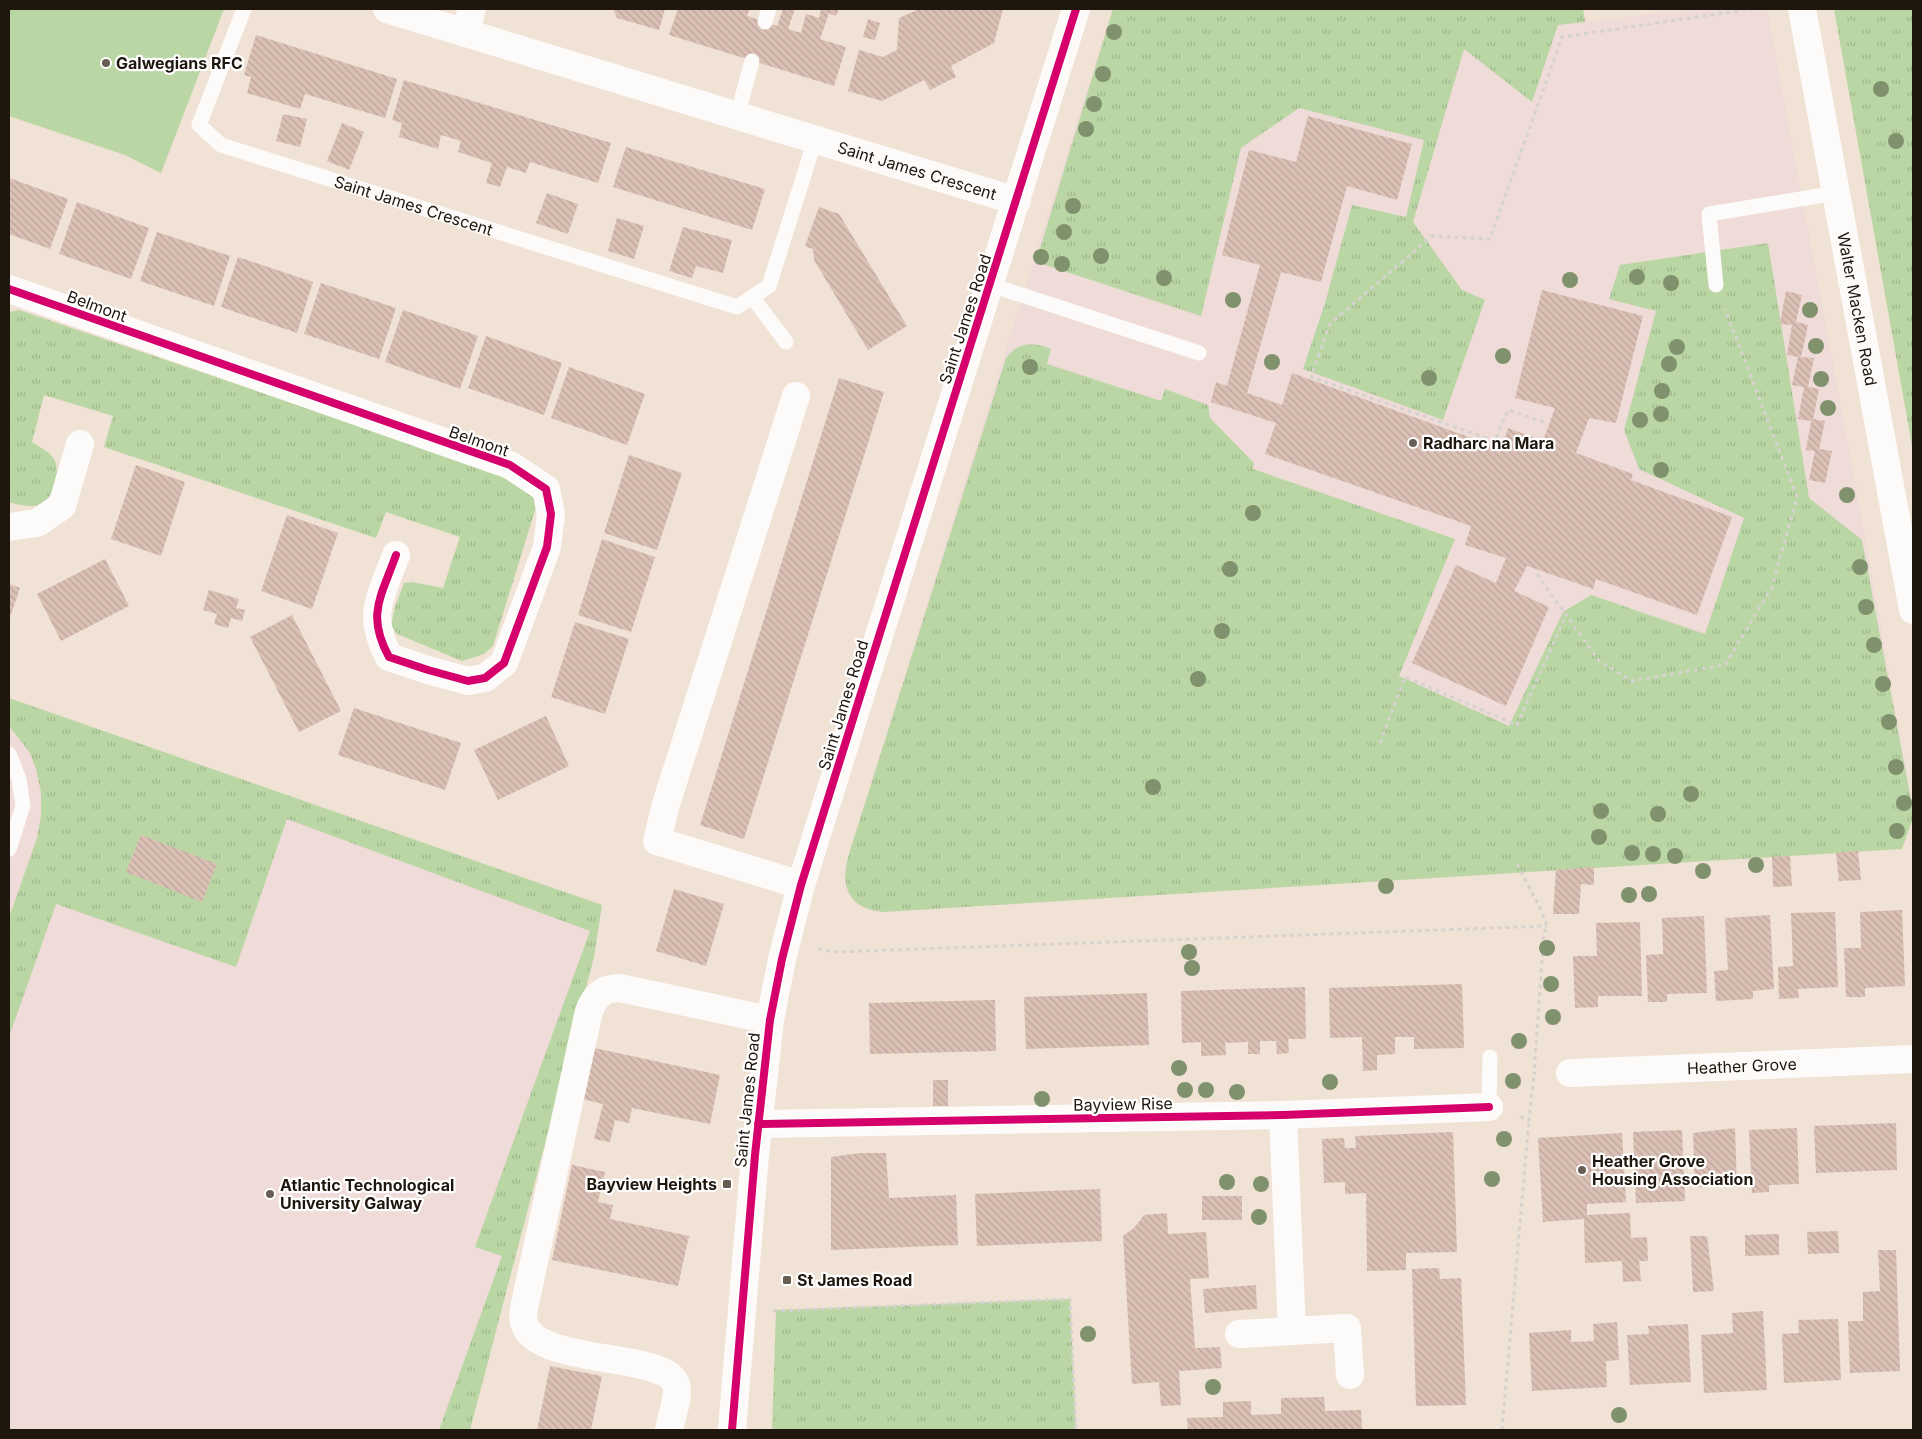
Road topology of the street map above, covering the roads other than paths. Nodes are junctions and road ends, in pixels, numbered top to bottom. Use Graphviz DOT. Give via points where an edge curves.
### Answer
graph roads {
  1 [pos="244,9"];
  2 [pos="387,9"];
  3 [pos="1076,9"];
  4 [pos="1802,9"];
  5 [pos="469,21"];
  6 [pos="752,61"];
  7 [pos="737,116"];
  8 [pos="815,140"];
  9 [pos="1836,193"];
  10 [pos="1017,201"];
  11 [pos="1716,285"];
  12 [pos="991,286"];
  13 [pos="9,289"];
  14 [pos="753,298"];
  15 [pos="786,342"];
  16 [pos="1199,353"];
  17 [pos="796,396"];
  18 [pos="80,444"];
  19 [pos="9,527"];
  20 [pos="396,555"];
  21 [pos="1913,610"];
  22 [pos="9,754"];
  23 [pos="9,850"];
  24 [pos="802,885"];
  25 [pos="770,1020"];
  26 [pos="1490,1057"];
  27 [pos="1913,1059"];
  28 [pos="1570,1073"];
  29 [pos="1489,1107"];
  30 [pos="1282,1115"];
  31 [pos="758,1124"];
  32 [pos="1292,1330"];
  33 [pos="1238,1334"];
  34 [pos="1350,1375"];
  35 [pos="669,1430"];
  36 [pos="732,1430"];
  1 -- 14 [label="lane, Saint James Crescent" via="199,125 221,145 737,307"];
  2 -- 5 [label="street, Saint James Crescent"];
  3 -- 10 [label="street, Saint James Road"];
  4 -- 9 [label="street, Walter Macken Road"];
  5 -- 7 [label="street, Saint James Crescent"];
  6 -- 7 [label="lane"];
  7 -- 8 [label="street, Saint James Crescent"];
  8 -- 10 [label="street, Saint James Crescent"];
  8 -- 14 [label="lane, Saint James Crescent" via="769,286"];
  9 -- 11 [label="lane" via="1709,214"];
  9 -- 21 [label="street, Walter Macken Road"];
  10 -- 12 [label="street, Saint James Road"];
  12 -- 16 [label="lane"];
  12 -- 24 [label="street, Saint James Road"];
  13 -- 20 [label="street, Belmont" via="510,465 546,488 551,514 547,547 504,663 485,678 468,681 389,656 376,623 379,603"];
  14 -- 15 [label="lane"];
  17 -- 24 [label="street" via="657,840"];
  18 -- 19 [label="street" via="62,506 37,523"];
  22 -- 23 [label="lane" via="19,779 23,806"];
  24 -- 25 [label="street, Saint James Road"];
  25 -- 31 [label="street, Saint James Road"];
  25 -- 35 [label="street" via="620,988 602,991 588,1012 525,1303 524,1322 537,1338 561,1350 644,1366 667,1374 677,1389"];
  26 -- 29 [label="lane"];
  27 -- 28 [label="street, Heather Grove"];
  29 -- 30 [label="street, Bayview Rise"];
  30 -- 31 [label="street, Bayview Rise"];
  30 -- 32 [label="street"];
  31 -- 36 [label="street, Saint James Road"];
  32 -- 33 [label="street"];
  32 -- 34 [label="street" via="1347,1328"];
}
